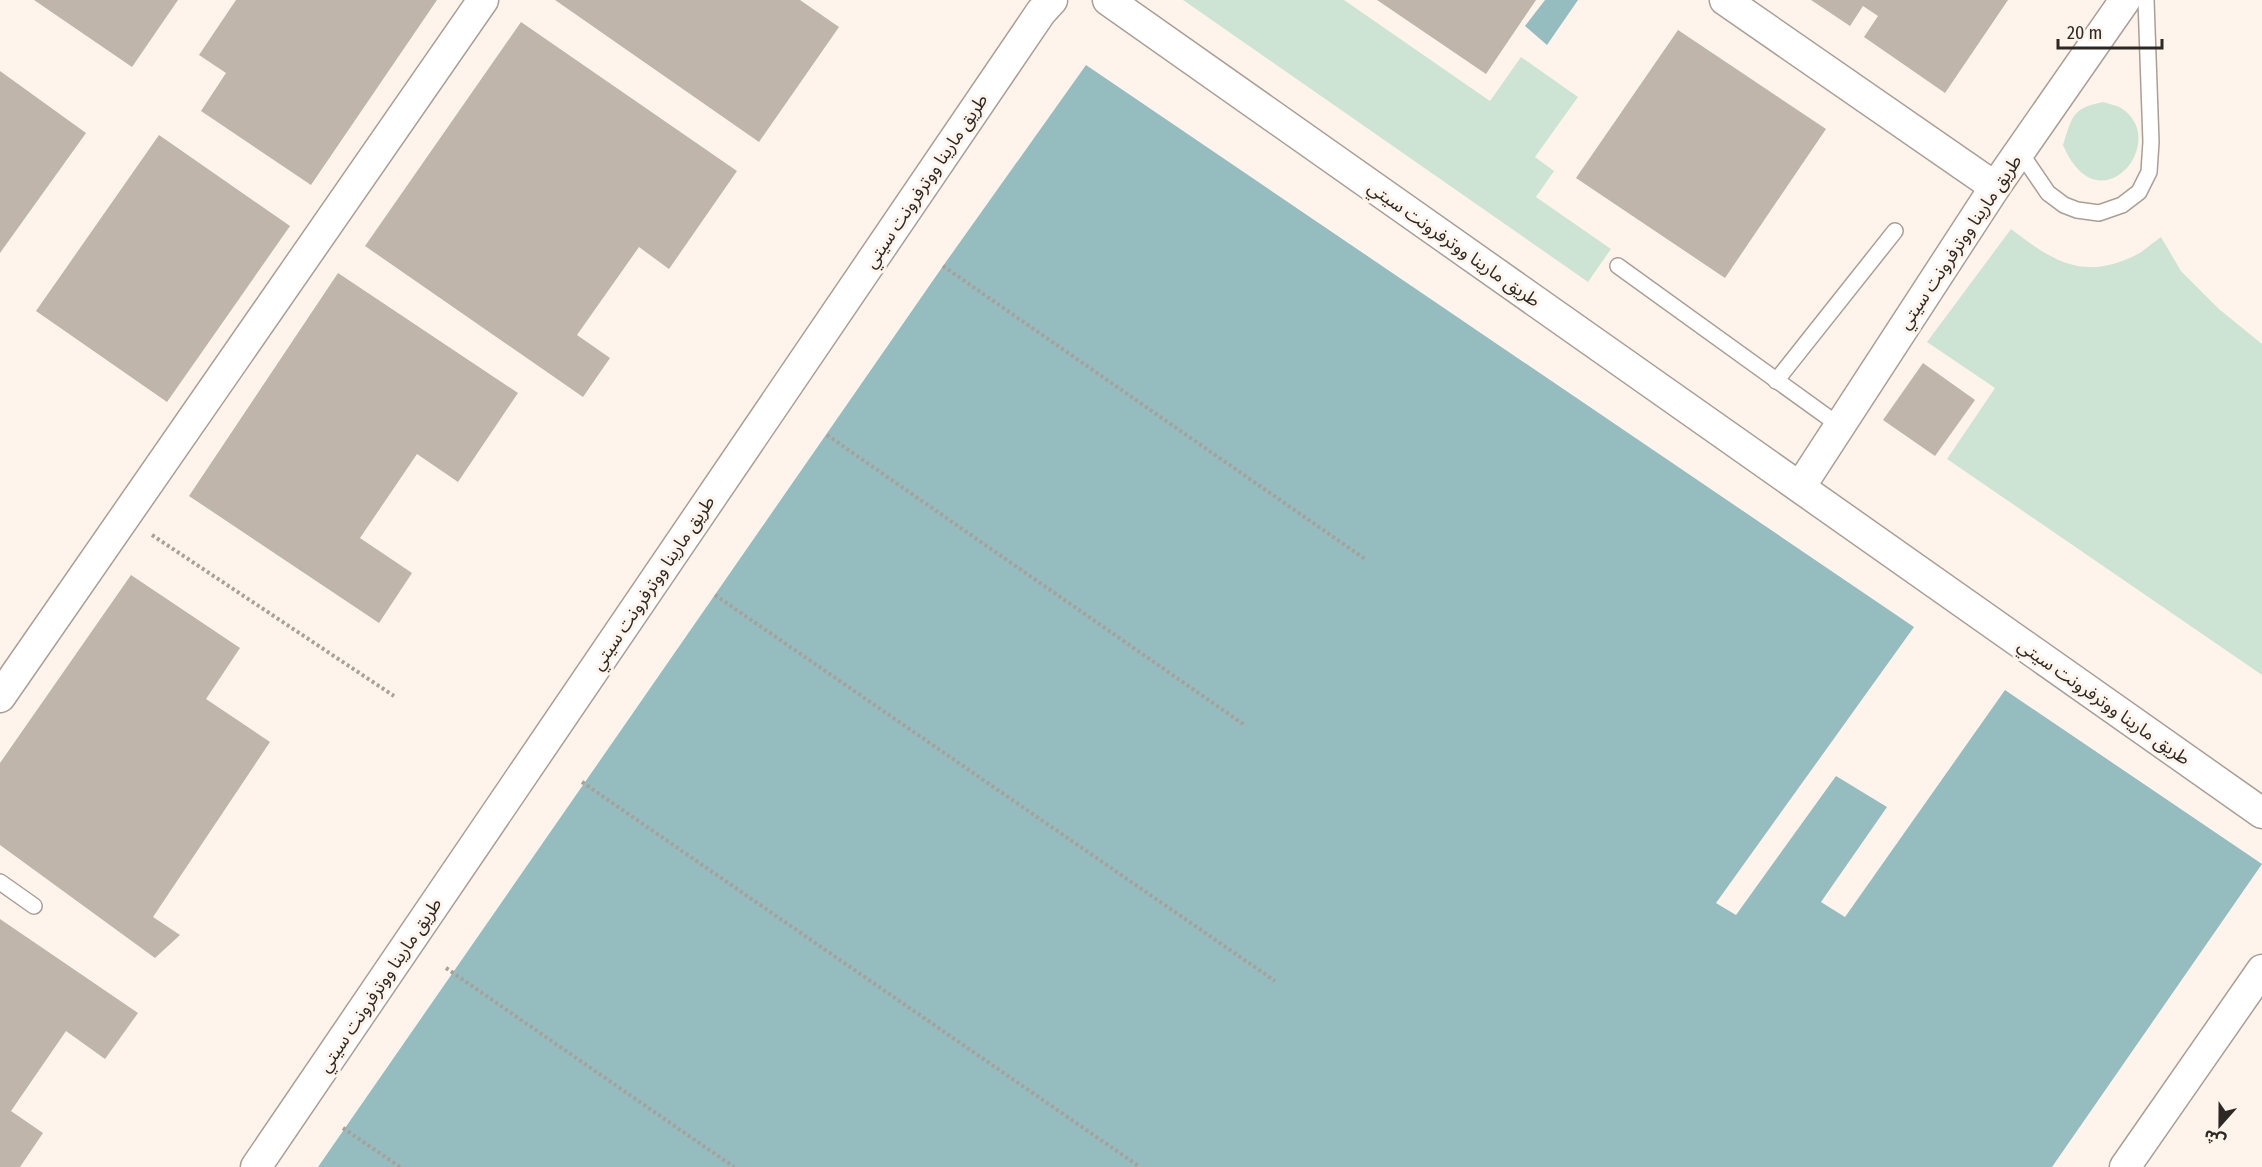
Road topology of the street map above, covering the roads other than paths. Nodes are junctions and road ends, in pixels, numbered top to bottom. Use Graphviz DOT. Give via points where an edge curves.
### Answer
graph roads {
  1 [pos="483,0"];
  2 [pos="1052,0"];
  3 [pos="1108,0"];
  4 [pos="1725,0"];
  5 [pos="2125,0"];
  6 [pos="2146,0"];
  7 [pos="2020,152"];
  8 [pos="1995,187"];
  9 [pos="1895,231"];
  10 [pos="1618,266"];
  11 [pos="1776,381"];
  12 [pos="1840,426"];
  13 [pos="1800,487"];
  14 [pos="0,697"];
  15 [pos="2262,813"];
  16 [pos="0,882"];
  17 [pos="34,906"];
  18 [pos="2262,970"];
  19 [pos="256,1167"];
  20 [pos="2125,1167"];
  1 -- 14 [label="street"];
  2 -- 19 [label="street, طريق مارينا ووترفرونت سيتي"];
  3 -- 13 [label="street, طريق مارينا ووترفرونت سيتي"];
  4 -- 8 [label="street"];
  5 -- 7 [label="street, طريق مارينا ووترفرونت سيتي"];
  6 -- 7 [label="lane" via="2151,142 2149,172 2139,192 2122,206 2099,213 2077,210 2048,193"];
  7 -- 8 [label="street, طريق مارينا ووترفرونت سيتي"];
  8 -- 12 [label="street, طريق مارينا ووترفرونت سيتي"];
  9 -- 11 [label="lane"];
  10 -- 11 [label="lane"];
  11 -- 12 [label="lane"];
  12 -- 13 [label="street, طريق مارينا ووترفرونت سيتي"];
  13 -- 15 [label="street, طريق مارينا ووترفرونت سيتي"];
  16 -- 17 [label="lane"];
  18 -- 20 [label="street"];
}
